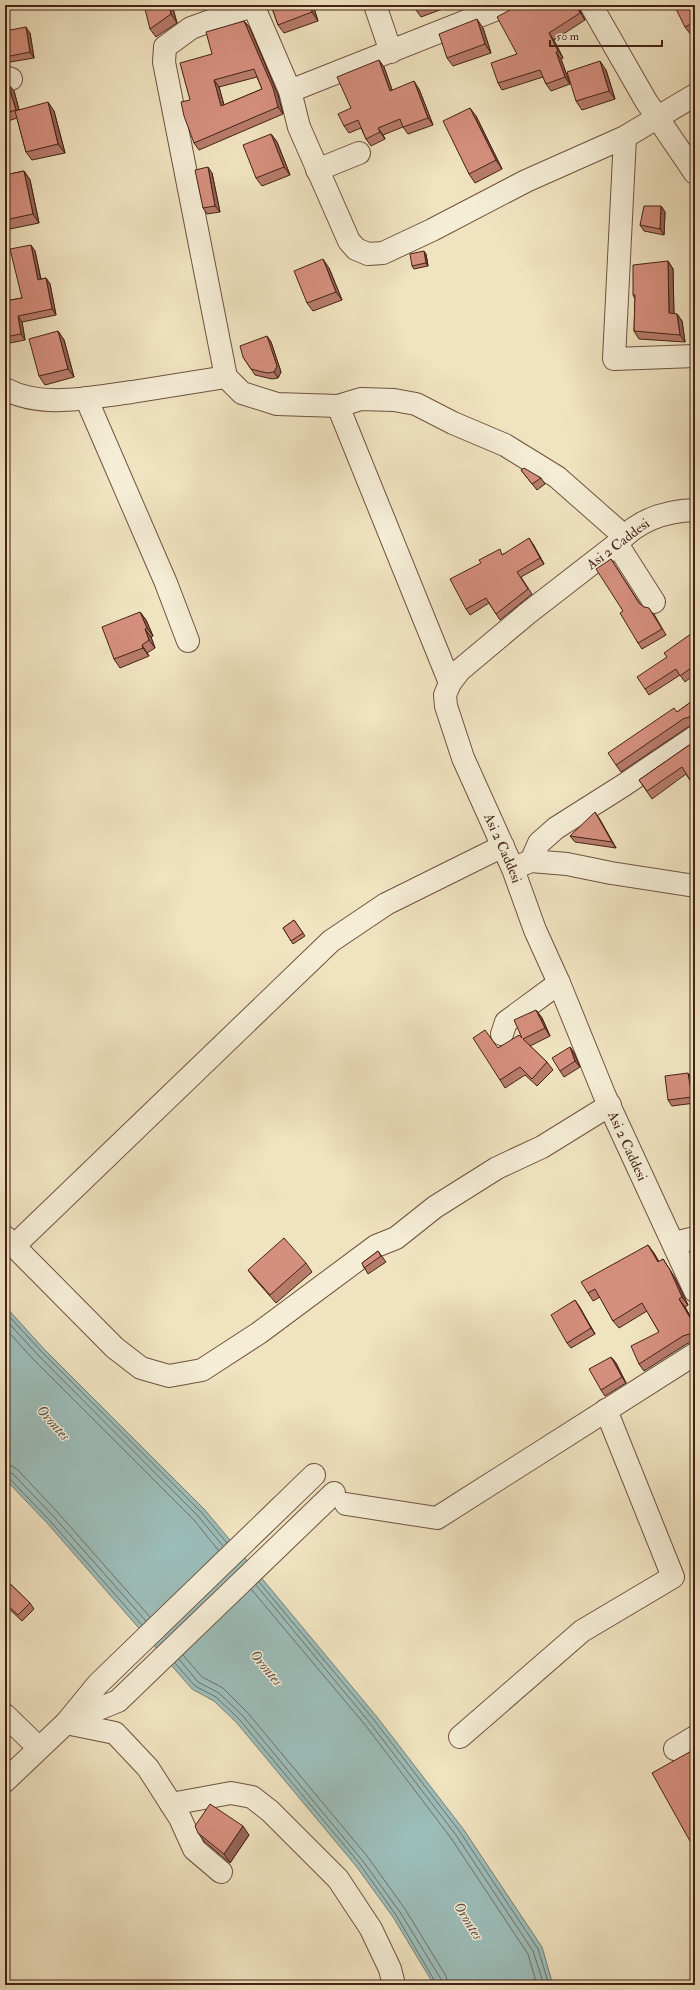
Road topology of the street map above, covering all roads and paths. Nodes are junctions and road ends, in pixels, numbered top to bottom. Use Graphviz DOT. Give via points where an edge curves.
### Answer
graph roads {
  1 [pos="254,5"];
  2 [pos="375,5"];
  3 [pos="507,5"];
  4 [pos="591,5"];
  5 [pos="390,52"];
  6 [pos="290,91"];
  7 [pos="695,95"];
  8 [pos="659,118"];
  9 [pos="625,137"];
  10 [pos="359,153"];
  11 [pos="318,170"];
  12 [pos="695,173"];
  13 [pos="695,356"];
  14 [pos="226,377"];
  15 [pos="5,389"];
  16 [pos="86,398"];
  17 [pos="338,406"];
  18 [pos="695,510"];
  19 [pos="621,540"];
  20 [pos="654,602"];
  21 [pos="188,641"];
  22 [pos="450,683"];
  23 [pos="695,737"];
  24 [pos="503,846"];
  25 [pos="522,865"];
  26 [pos="695,886"];
  27 [pos="559,983"];
  28 [pos="502,1034"];
  29 [pos="610,1105"];
  30 [pos="695,1238"];
  31 [pos="9,1241"];
  32 [pos="674,1243"];
  33 [pos="695,1291"];
  34 [pos="695,1354"];
  35 [pos="606,1410"];
  36 [pos="314,1475"];
  37 [pos="5,1715"];
  38 [pos="66,1723"];
  39 [pos="460,1738"];
  40 [pos="695,1738"];
  41 [pos="39,1748"];
  42 [pos="675,1749"];
  43 [pos="5,1781"];
  44 [pos="171,1804"];
  45 [pos="221,1872"];
  46 [pos="394,1985"];
  1 -- 6 [label="street"];
  1 -- 14 [label="street" via="191,28 165,48 164,62"];
  2 -- 5 [label="street"];
  3 -- 5 [label="street"];
  4 -- 8 [label="street" via="646,101"];
  5 -- 6 [label="street"];
  6 -- 11 [label="street" via="299,127"];
  7 -- 8 [label="street"];
  8 -- 9 [label="street"];
  8 -- 12 [label="street"];
  9 -- 11 [label="street" via="526,181 382,253 368,254 356,249 349,241"];
  9 -- 13 [label="street" via="614,359"];
  10 -- 11 [label="street"];
  14 -- 16 [label="street"];
  14 -- 17 [label="street" via="242,393 278,404"];
  15 -- 16 [label="street" via="30,398"];
  16 -- 21 [label="street" via="166,583"];
  17 -- 19 [label="street" via="360,399 394,400 416,404 505,445 557,477"];
  17 -- 22 [label="street"];
  18 -- 19 [label="street, Asi 2 Caddesi" via="658,515 644,521"];
  19 -- 20 [label="street"];
  19 -- 22 [label="street, Asi 2 Caddesi" via="528,613 460,670"];
  22 -- 24 [label="street, Asi 2 Caddesi" via="445,695 446,706 463,758"];
  23 -- 25 [label="street" via="556,828 539,843"];
  24 -- 25 [label="street, Asi 2 Caddesi"];
  24 -- 31 [label="street" via="386,904 331,941"];
  25 -- 26 [label="street" via="567,864"];
  25 -- 27 [label="street, Asi 2 Caddesi" via="534,930"];
  27 -- 28 [label="street" via="506,1022"];
  27 -- 29 [label="street, Asi 2 Caddesi"];
  29 -- 31 [label="street" via="542,1147 497,1168 435,1207 396,1238 376,1246 259,1334 202,1370 169,1376 141,1368 115,1348"];
  29 -- 32 [label="street, Asi 2 Caddesi"];
  30 -- 32 [label="street"];
  32 -- 33 [label="street, Asi 2 Caddesi"];
  34 -- 35 [label="street"];
  35 -- 38 [label="street" via="437,1518 340,1499 118,1701"];
  35 -- 39 [label="street" via="673,1578 582,1631"];
  36 -- 38 [label="street" via="98,1684"];
  37 -- 41 [label="street"];
  38 -- 41 [label="street"];
  38 -- 44 [label="street" via="115,1733 148,1768"];
  40 -- 42 [label="street"];
  41 -- 43 [label="street"];
  44 -- 45 [label="street" via="194,1849"];
  44 -- 46 [label="street" via="230,1793 252,1797 270,1811 338,1879 371,1929 390,1969"];
}
